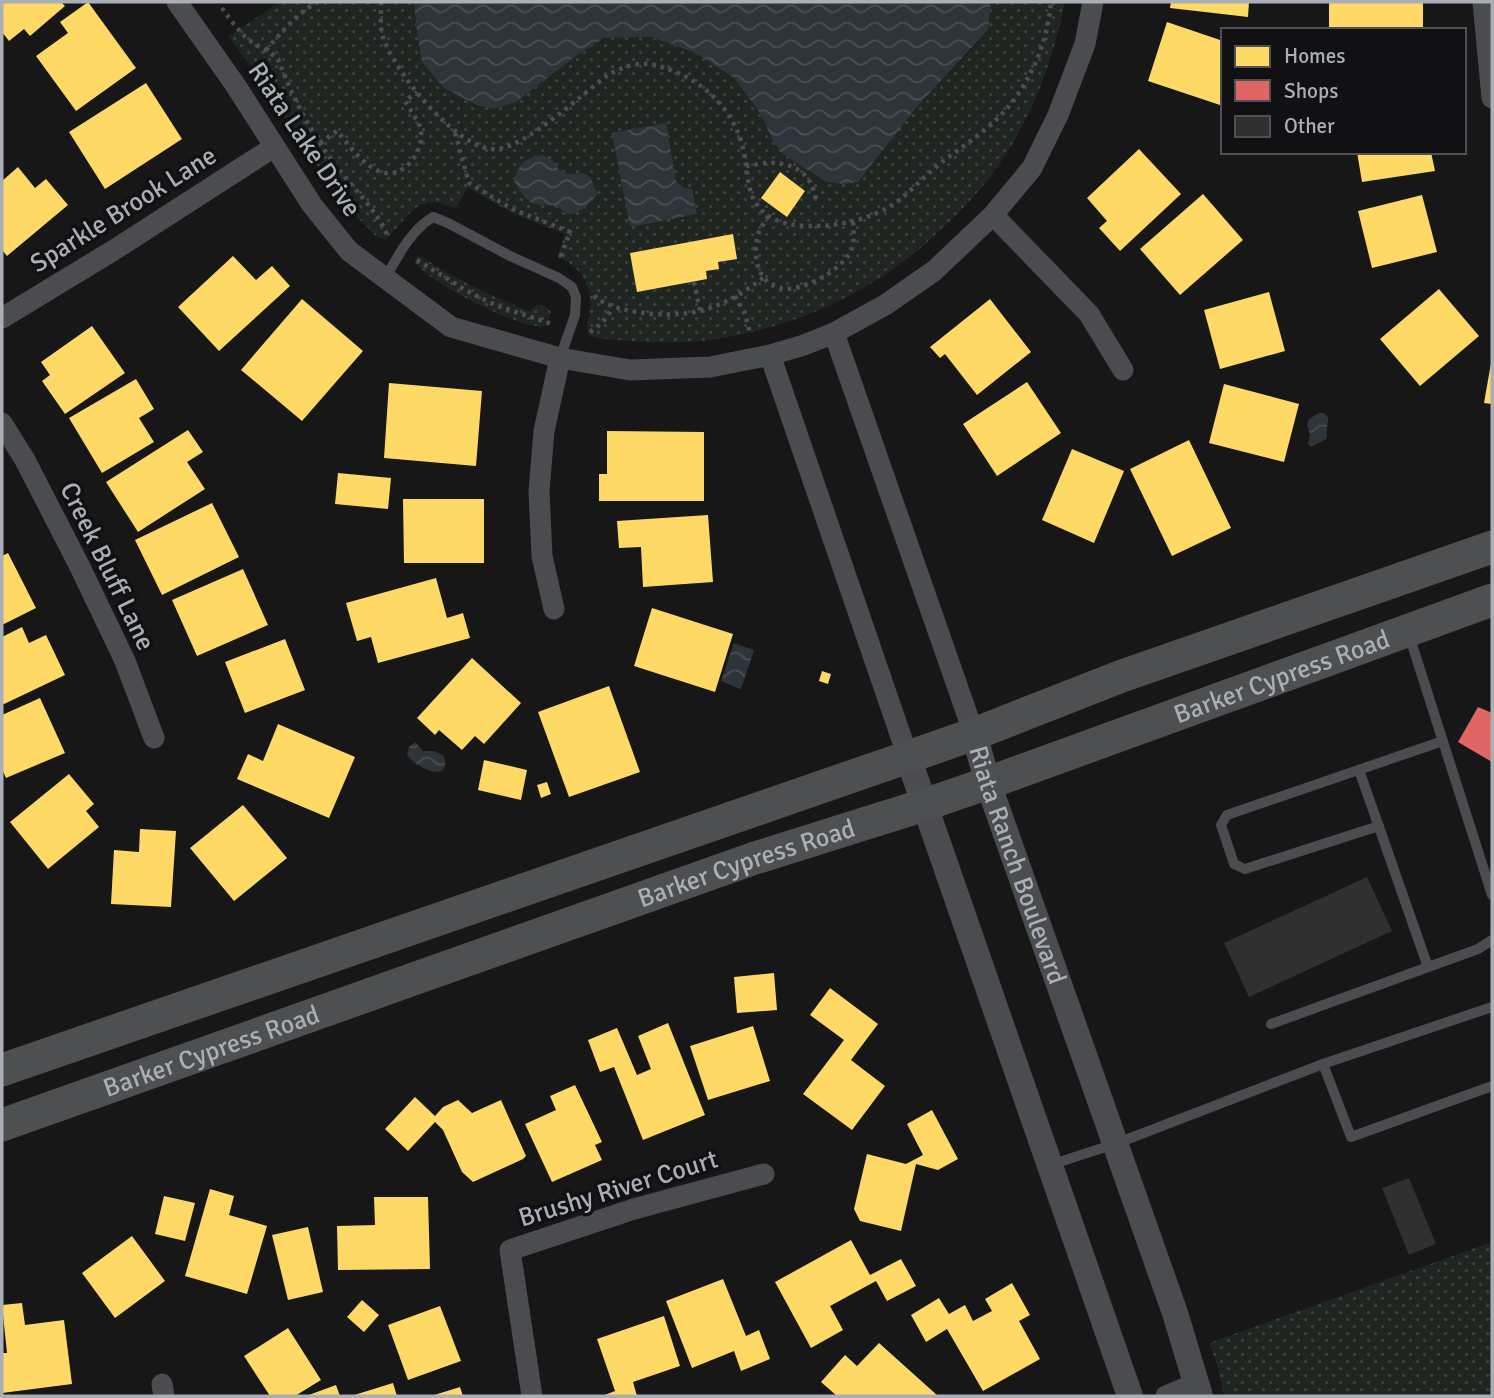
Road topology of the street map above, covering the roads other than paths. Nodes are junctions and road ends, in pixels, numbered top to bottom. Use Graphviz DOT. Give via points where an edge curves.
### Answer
graph roads {
  1 [pos="177,2"];
  2 [pos="1093,2"];
  3 [pos="1483,2"];
  4 [pos="1492,98"];
  5 [pos="274,147"];
  6 [pos="993,215"];
  7 [pos="385,279"];
  8 [pos="2,318"];
  9 [pos="834,333"];
  10 [pos="770,355"];
  11 [pos="560,358"];
  12 [pos="1123,370"];
  13 [pos="2,423"];
  14 [pos="1492,547"];
  15 [pos="1492,600"];
  16 [pos="554,610"];
  17 [pos="1408,629"];
  18 [pos="974,734"];
  19 [pos="154,738"];
  20 [pos="1443,741"];
  21 [pos="908,757"];
  22 [pos="1359,770"];
  23 [pos="988,783"];
  24 [pos="924,805"];
  25 [pos="1379,826"];
  26 [pos="1492,895"];
  27 [pos="1492,940"];
  28 [pos="1428,967"];
  29 [pos="1492,1007"];
  30 [pos="1271,1024"];
  31 [pos="1323,1064"];
  32 [pos="2,1069"];
  33 [pos="1492,1086"];
  34 [pos="2,1125"];
  35 [pos="1115,1144"];
  36 [pos="1049,1166"];
  37 [pos="764,1174"];
  38 [pos="1199,1390"];
  39 [pos="532,1396"];
  40 [pos="1130,1396"];
  41 [pos="1166,1396"];
  1 -- 5 [label="street, Riata Lake Drive"];
  2 -- 6 [label="street, Riata Lake Drive" via="1085,44 1058,115 1032,168"];
  3 -- 4 [label="street"];
  5 -- 7 [label="street, Riata Lake Drive" via="349,251"];
  5 -- 8 [label="street, Sparkle Brook Lane"];
  6 -- 9 [label="street, Riata Lake Drive" via="934,271 885,306"];
  6 -- 12 [label="street" via="1089,314"];
  7 -- 11 [label="street, Riata Lake Drive" via="451,327"];
  7 -- 11 [label="lane" via="422,224 433,218 448,223 572,287 575,315"];
  9 -- 10 [label="street, Riata Lake Drive"];
  9 -- 18 [label="street, Riata Ranch Boulevard"];
  10 -- 11 [label="street, Riata Lake Drive" via="710,367 630,370"];
  10 -- 21 [label="street"];
  11 -- 16 [label="street" via="544,431 539,491 542,556"];
  13 -- 19 [label="street, Creek Bluff Lane" via="80,567 125,661"];
  14 -- 18 [label="main road, Barker Cypress Road" via="1122,676"];
  15 -- 17 [label="main road, Barker Cypress Road"];
  17 -- 20 [label="lane"];
  17 -- 23 [label="main road, Barker Cypress Road"];
  18 -- 21 [label="main road, Barker Cypress Road"];
  18 -- 23 [label="street, Riata Ranch Boulevard"];
  20 -- 22 [label="lane"];
  20 -- 26 [label="lane"];
  21 -- 24 [label="street"];
  21 -- 32 [label="main road, Barker Cypress Road"];
  22 -- 25 [label="lane"];
  22 -- 25 [label="lane" via="1227,815 1221,825 1234,864 1245,869"];
  23 -- 24 [label="main road, Barker Cypress Road"];
  23 -- 35 [label="street, Riata Ranch Boulevard"];
  24 -- 34 [label="main road, Barker Cypress Road" via="752,859"];
  24 -- 36 [label="street"];
  25 -- 28 [label="lane"];
  27 -- 28 [label="lane"];
  28 -- 30 [label="lane"];
  29 -- 31 [label="lane"];
  31 -- 33 [label="lane" via="1350,1137"];
  31 -- 35 [label="lane"];
  35 -- 36 [label="lane"];
  35 -- 38 [label="street, Riata Ranch Boulevard"];
  36 -- 40 [label="street"];
  37 -- 39 [label="street, Brushy River Court" via="634,1209 510,1250"];
  38 -- 41 [label="street"];
}
